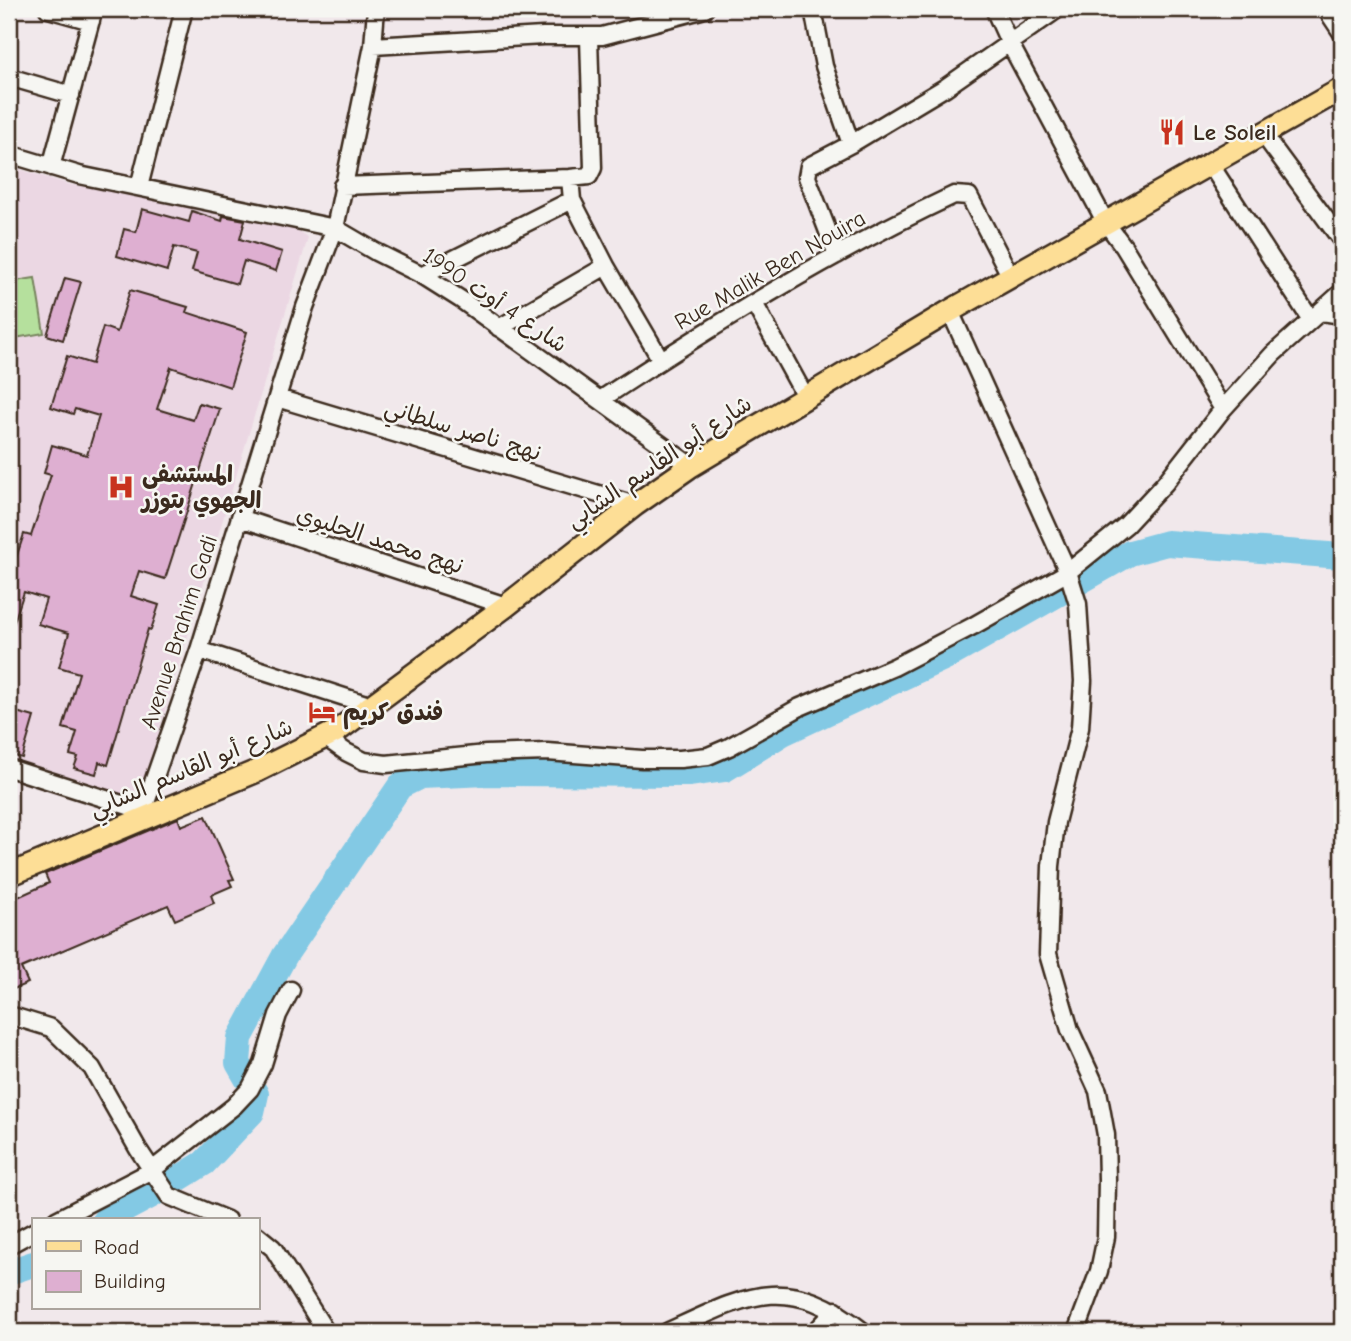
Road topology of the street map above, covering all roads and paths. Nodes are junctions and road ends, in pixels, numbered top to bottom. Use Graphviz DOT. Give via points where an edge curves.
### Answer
graph roads {
  1 [pos="48,9"];
  2 [pos="184,9"];
  3 [pos="376,9"];
  4 [pos="705,9"];
  5 [pos="813,9"];
  6 [pos="994,9"];
  7 [pos="1058,9"];
  8 [pos="1326,9"];
  9 [pos="93,15"];
  10 [pos="1342,33"];
  11 [pos="589,38"];
  12 [pos="1009,42"];
  13 [pos="373,46"];
  14 [pos="9,77"];
  15 [pos="1342,89"];
  16 [pos="71,95"];
  17 [pos="1263,134"];
  18 [pos="851,144"];
  19 [pos="9,154"];
  20 [pos="1210,164"];
  21 [pos="51,167"];
  22 [pos="570,178"];
  23 [pos="342,186"];
  24 [pos="139,187"];
  25 [pos="572,200"];
  26 [pos="1107,223"];
  27 [pos="335,228"];
  28 [pos="1342,242"];
  29 [pos="837,255"];
  30 [pos="606,266"];
  31 [pos="422,275"];
  32 [pos="1012,276"];
  33 [pos="1342,292"];
  34 [pos="754,303"];
  35 [pos="950,311"];
  36 [pos="1342,315"];
  37 [pos="1317,316"];
  38 [pos="499,328"];
  39 [pos="661,360"];
  40 [pos="805,396"];
  41 [pos="277,398"];
  42 [pos="600,400"];
  43 [pos="1223,409"];
  44 [pos="691,466"];
  45 [pos="635,505"];
  46 [pos="240,518"];
  47 [pos="1070,577"];
  48 [pos="506,606"];
  49 [pos="199,650"];
  50 [pos="369,705"];
  51 [pos="326,738"];
  52 [pos="9,768"];
  53 [pos="148,813"];
  54 [pos="9,875"];
  55 [pos="291,989"];
  56 [pos="9,1015"];
  57 [pos="154,1175"];
  58 [pos="60,1218"];
  59 [pos="222,1218"];
  60 [pos="32,1233"];
  61 [pos="259,1237"];
  62 [pos="9,1245"];
  63 [pos="836,1310"];
  64 [pos="326,1332"];
  65 [pos="667,1332"];
  66 [pos="815,1332"];
  67 [pos="864,1332"];
  68 [pos="1076,1332"];
  1 -- 9 [label="street"];
  2 -- 24 [label="street"];
  3 -- 13 [label="street, Avenue Brahim Gadi"];
  4 -- 11 [label="street"];
  5 -- 18 [label="street" via="824,66"];
  6 -- 12 [label="street"];
  7 -- 12 [label="street"];
  8 -- 10 [label="street"];
  9 -- 16 [label="street"];
  11 -- 13 [label="street" via="543,36"];
  11 -- 22 [label="street" via="593,168 589,176"];
  12 -- 18 [label="street" via="946,87"];
  12 -- 26 [label="street"];
  13 -- 23 [label="street, Avenue Brahim Gadi"];
  14 -- 16 [label="street"];
  15 -- 17 [label="main road, شارع أبو القاسم الشابي"];
  16 -- 21 [label="street"];
  17 -- 20 [label="main road, شارع أبو القاسم الشابي"];
  17 -- 28 [label="street"];
  18 -- 29 [label="street" via="812,163 807,172"];
  19 -- 21 [label="street, شارع 4 أوت 1990"];
  20 -- 26 [label="main road, شارع أبو القاسم الشابي"];
  20 -- 37 [label="street"];
  21 -- 24 [label="street, شارع 4 أوت 1990"];
  22 -- 23 [label="street"];
  22 -- 25 [label="street"];
  23 -- 27 [label="street, Avenue Brahim Gadi"];
  24 -- 27 [label="street, شارع 4 أوت 1990"];
  25 -- 30 [label="street"];
  25 -- 31 [label="street"];
  26 -- 32 [label="main road, شارع أبو القاسم الشابي"];
  26 -- 43 [label="street"];
  27 -- 31 [label="street, شارع 4 أوت 1990"];
  27 -- 41 [label="street, Avenue Brahim Gadi"];
  29 -- 32 [label="street, Rue Malik Ben Nouira" via="962,194 969,197"];
  29 -- 34 [label="street, Rue Malik Ben Nouira"];
  30 -- 38 [label="street"];
  30 -- 39 [label="street"];
  31 -- 38 [label="street, شارع 4 أوت 1990"];
  32 -- 35 [label="main road, شارع أبو القاسم الشابي"];
  33 -- 37 [label="street"];
  34 -- 39 [label="street, Rue Malik Ben Nouira"];
  34 -- 40 [label="street"];
  35 -- 40 [label="main road, شارع أبو القاسم الشابي"];
  35 -- 47 [label="street"];
  36 -- 37 [label="street"];
  37 -- 43 [label="street" via="1273,354"];
  38 -- 42 [label="street, شارع 4 أوت 1990"];
  39 -- 42 [label="street, Rue Malik Ben Nouira"];
  40 -- 44 [label="main road, شارع أبو القاسم الشابي"];
  41 -- 45 [label="street, نهج ناصر سلطاني"];
  41 -- 46 [label="street, Avenue Brahim Gadi"];
  42 -- 44 [label="street, شارع 4 أوت 1990"];
  43 -- 47 [label="street" via="1165,483"];
  44 -- 45 [label="main road, شارع أبو القاسم الشابي"];
  45 -- 48 [label="main road, شارع أبو القاسم الشابي"];
  46 -- 48 [label="street, نهج محمد الحليوي"];
  46 -- 49 [label="street, Avenue Brahim Gadi"];
  47 -- 51 [label="street" via="708,756 642,759 547,752 386,764 364,761"];
  47 -- 68 [label="street" via="1078,604 1083,681 1080,727 1056,822 1048,954 1069,1030 1098,1091 1107,1135 1106,1237 1100,1271"];
  48 -- 50 [label="main road, شارع أبو القاسم الشابي"];
  49 -- 50 [label="street"];
  49 -- 53 [label="street, Avenue Brahim Gadi"];
  50 -- 51 [label="main road, شارع أبو القاسم الشابي"];
  51 -- 53 [label="main road, شارع أبو القاسم الشابي" via="257,771"];
  52 -- 53 [label="street"];
  53 -- 54 [label="main road, شارع أبو القاسم الشابي"];
  55 -- 57 [label="street" via="250,1089"];
  56 -- 57 [label="street" via="51,1028 92,1068"];
  57 -- 58 [label="street"];
  57 -- 59 [label="street" via="169,1196"];
  60 -- 62 [label="street"];
  61 -- 64 [label="street" via="273,1248"];
  63 -- 65 [label="street" via="784,1293 757,1295 725,1304"];
  63 -- 66 [label="street"];
  63 -- 67 [label="street"];
}
